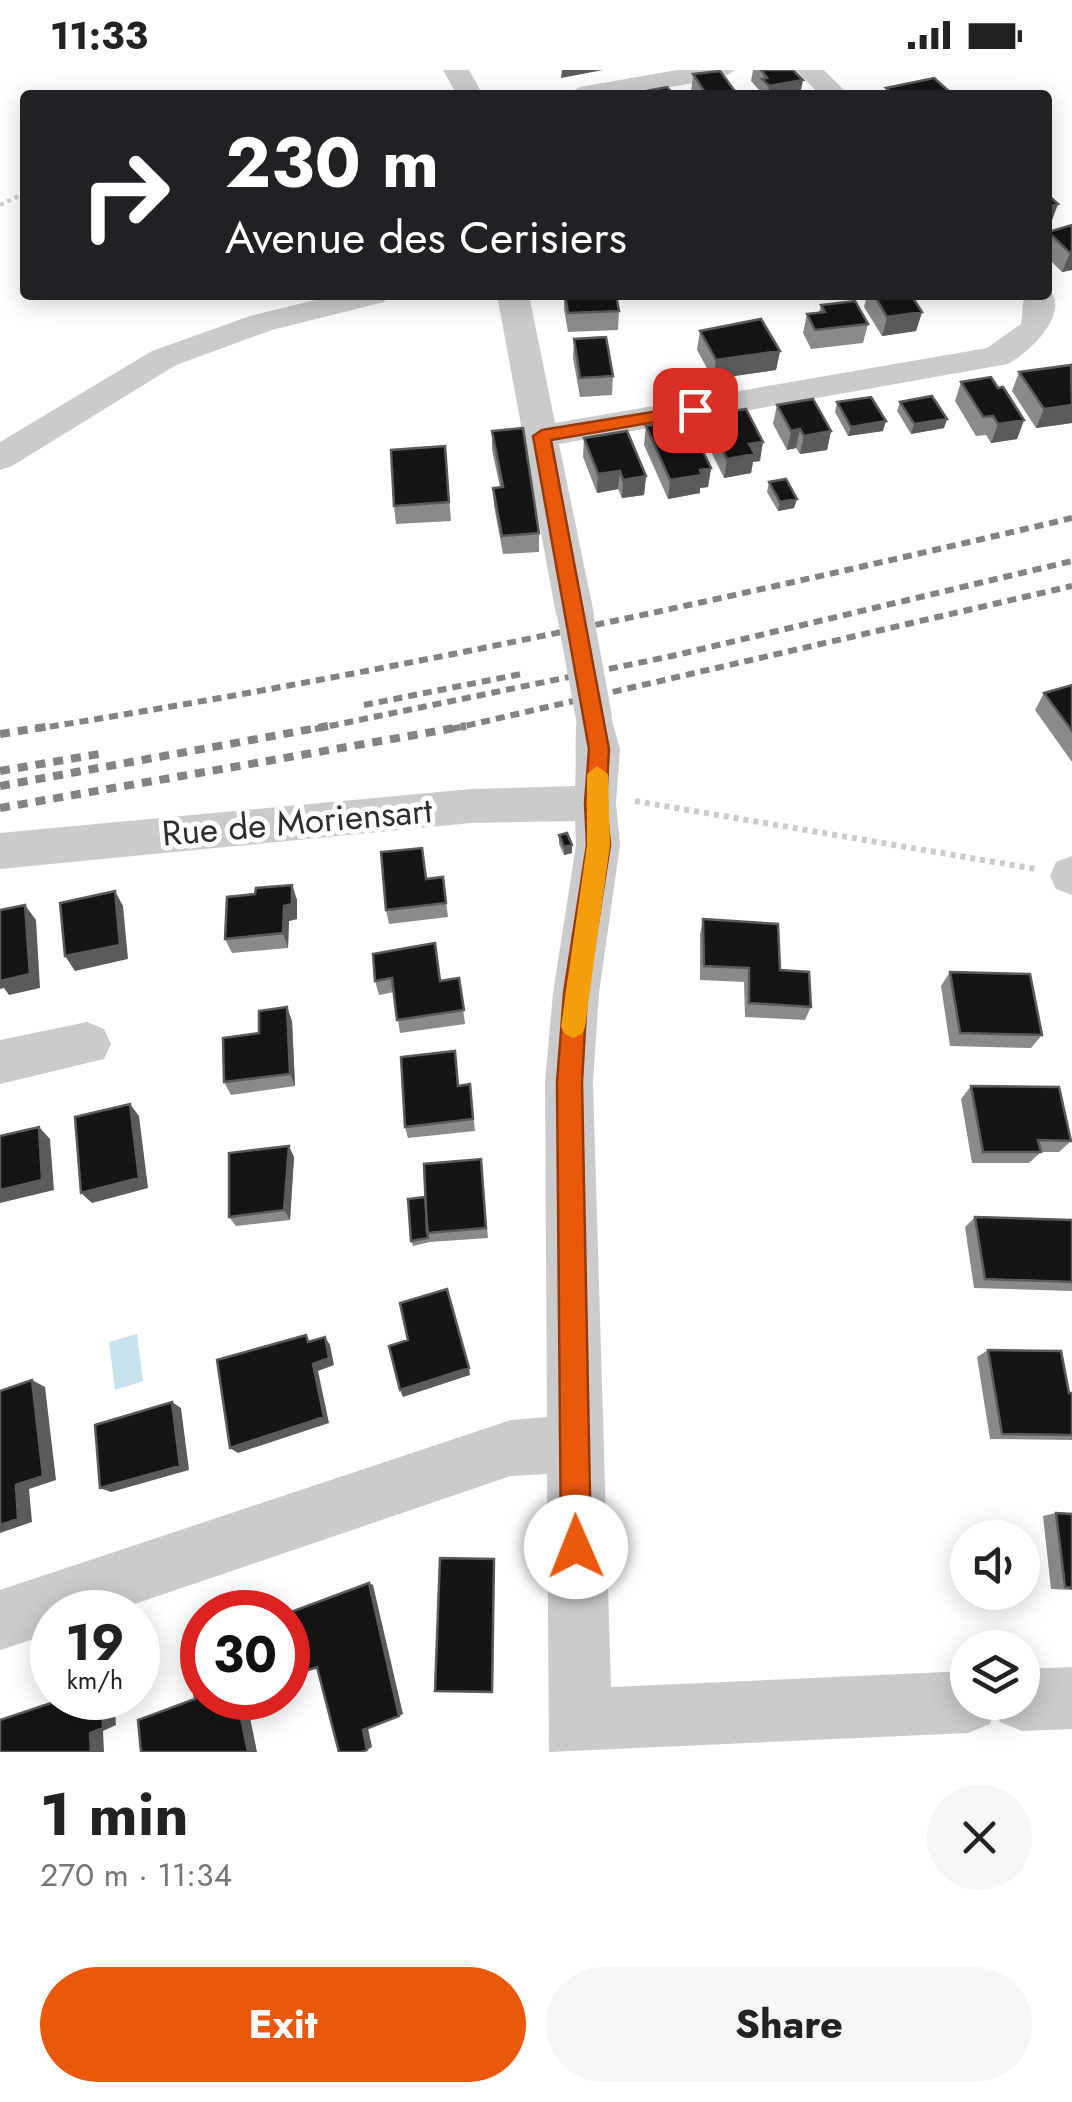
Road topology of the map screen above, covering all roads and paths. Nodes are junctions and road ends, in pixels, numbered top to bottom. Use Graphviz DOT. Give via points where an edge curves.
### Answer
graph roads {
  1 [pos="722,70"];
  2 [pos="810,70"];
  3 [pos="608,90"];
  4 [pos="831,90"];
  5 [pos="354,300"];
  6 [pos="514,300"];
  7 [pos="1040,300"];
  8 [pos="542,436"];
  9 [pos="0,458"];
  10 [pos="611,802"];
  11 [pos="0,851"];
  12 [pos="1072,876"];
  13 [pos="87,1044"];
  14 [pos="0,1062"];
  15 [pos="574,1444"];
  16 [pos="0,1620"];
  17 [pos="1072,1698"];
  18 [pos="1040,1699"];
  19 [pos="950,1703"];
  20 [pos="581,1738"];
  1 -- 3 [label="street"];
  2 -- 4 [label="street"];
  5 -- 9 [label="street" via="261,323 164,358"];
  6 -- 8 [label="street"];
  7 -- 8 [label="street" via="1039,322 1026,341 996,357"];
  8 -- 10 [label="street, bridge"];
  10 -- 11 [label="street, Rue de Moriensart" via="471,806"];
  10 -- 12 [label="path" via="690,808"];
  10 -- 15 [label="street" via="598,845 569,1082"];
  13 -- 14 [label="street"];
  15 -- 16 [label="street" via="511,1448"];
  15 -- 20 [label="street"];
  17 -- 18 [label="street"];
  19 -- 20 [label="street" via="626,1717"];
}
